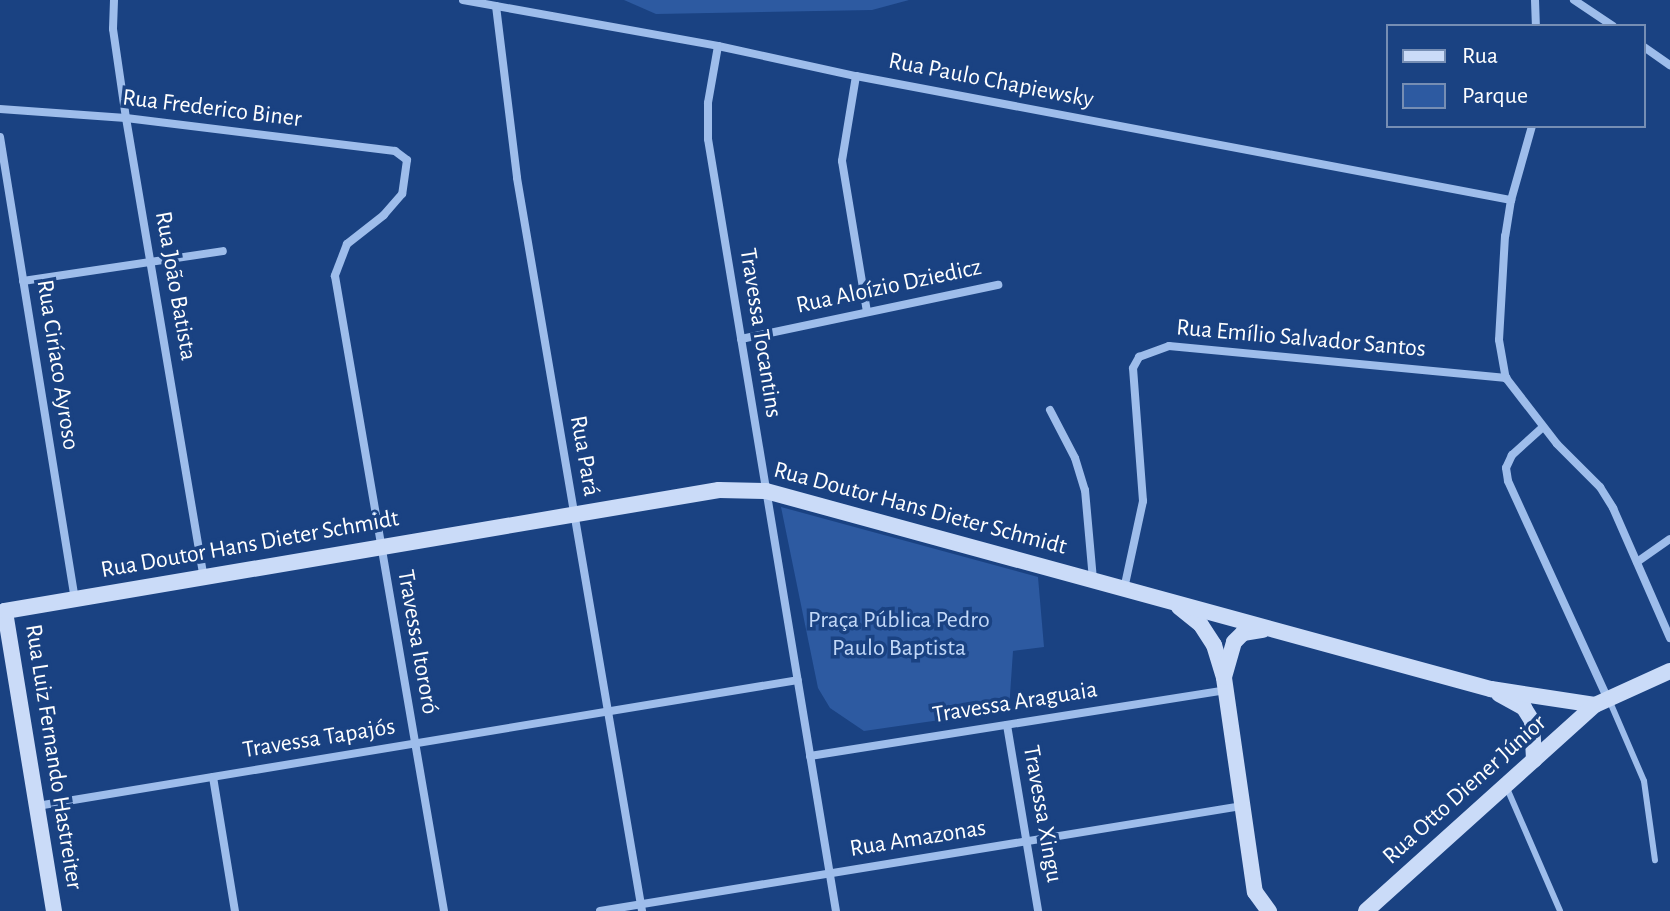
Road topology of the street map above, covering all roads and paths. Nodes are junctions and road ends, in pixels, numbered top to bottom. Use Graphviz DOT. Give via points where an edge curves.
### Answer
graph roads {
  1 [pos="114,0"];
  2 [pos="463,0"];
  3 [pos="1535,0"];
  4 [pos="1574,0"];
  5 [pos="496,6"];
  6 [pos="1536,24"];
  7 [pos="1610,24"];
  8 [pos="718,46"];
  9 [pos="1646,49"];
  10 [pos="1670,65"];
  11 [pos="856,76"];
  12 [pos="0,109"];
  13 [pos="126,118"];
  14 [pos="1531,128"];
  15 [pos="0,137"];
  16 [pos="407,169"];
  17 [pos="1511,200"];
  18 [pos="223,251"];
  19 [pos="151,262"];
  20 [pos="23,281"];
  21 [pos="998,285"];
  22 [pos="867,312"];
  23 [pos="741,339"];
  24 [pos="1506,378"];
  25 [pos="1050,410"];
  26 [pos="1543,427"];
  27 [pos="766,491"];
  28 [pos="574,515"];
  29 [pos="1670,539"];
  30 [pos="380,548"];
  31 [pos="1637,562"];
  32 [pos="204,577"];
  33 [pos="1093,580"];
  34 [pos="1124,589"];
  35 [pos="75,599"];
  36 [pos="1175,603"];
  37 [pos="3,611"];
  38 [pos="1271,629"];
  39 [pos="1670,638"];
  40 [pos="1670,671"];
  41 [pos="798,680"];
  42 [pos="1225,684"];
  43 [pos="1491,689"];
  44 [pos="1602,702"];
  45 [pos="607,712"];
  46 [pos="1007,725"];
  47 [pos="414,744"];
  48 [pos="810,756"];
  49 [pos="1534,760"];
  50 [pos="213,777"];
  51 [pos="1505,785"];
  52 [pos="37,806"];
  53 [pos="1242,806"];
  54 [pos="1026,841"];
  55 [pos="1655,860"];
  56 [pos="830,873"];
  57 [pos="1255,892"];
  58 [pos="641,908"];
  59 [pos="54,911"];
  60 [pos="235,911"];
  61 [pos="444,911"];
  62 [pos="600,911"];
  63 [pos="836,911"];
  64 [pos="1038,911"];
  65 [pos="1254,911"];
  66 [pos="1269,911"];
  67 [pos="1366,911"];
  68 [pos="1560,911"];
  1 -- 13 [label="street, Rua João Batista"];
  2 -- 5 [label="street, Rua Paulo Chapiewsky"];
  3 -- 6 [label="street"];
  4 -- 7 [label="street"];
  5 -- 8 [label="street, Rua Paulo Chapiewsky"];
  5 -- 28 [label="street, Rua Pará" via="517,178"];
  8 -- 11 [label="street, Rua Paulo Chapiewsky"];
  8 -- 23 [label="street, Travessa Tocantins" via="708,139"];
  9 -- 10 [label="street"];
  11 -- 17 [label="street, Rua Paulo Chapiewsky"];
  11 -- 22 [label="street" via="842,161"];
  12 -- 13 [label="street, Rua Frederico Biner"];
  13 -- 16 [label="street, Rua Frederico Biner" via="395,151 407,160"];
  13 -- 19 [label="street, Rua João Batista"];
  14 -- 17 [label="street"];
  15 -- 20 [label="street, Rua Ciríaco Ayroso"];
  16 -- 30 [label="street, Travessa Itororó" via="402,194 347,244 335,276"];
  17 -- 24 [label="street" via="1499,340"];
  18 -- 19 [label="street"];
  19 -- 20 [label="street"];
  19 -- 32 [label="street, Rua João Batista"];
  20 -- 35 [label="street, Rua Ciríaco Ayroso"];
  21 -- 22 [label="street, Rua Aloízio Dziedicz"];
  22 -- 23 [label="street, Rua Aloízio Dziedicz"];
  23 -- 27 [label="street, Travessa Tocantins"];
  24 -- 26 [label="street"];
  24 -- 34 [label="street, Rua Emílio Salvador Santos" via="1169,346 1139,357 1133,368 1143,501"];
  25 -- 33 [label="street" via="1085,490"];
  26 -- 31 [label="street" via="1600,487"];
  26 -- 44 [label="street" via="1512,455 1508,481"];
  27 -- 28 [label="street, Rua Doutor Hans Dieter Schmidt" via="719,490"];
  27 -- 33 [label="street, Rua Doutor Hans Dieter Schmidt"];
  27 -- 41 [label="street, Travessa Tocantins"];
  28 -- 30 [label="street, Rua Doutor Hans Dieter Schmidt"];
  28 -- 45 [label="street, Rua Pará"];
  29 -- 31 [label="street"];
  30 -- 32 [label="street, Rua Doutor Hans Dieter Schmidt"];
  30 -- 47 [label="street, Travessa Itororó"];
  31 -- 39 [label="street"];
  32 -- 35 [label="street, Rua Doutor Hans Dieter Schmidt"];
  33 -- 34 [label="street, Rua Doutor Hans Dieter Schmidt"];
  34 -- 36 [label="street, Rua Doutor Hans Dieter Schmidt"];
  35 -- 37 [label="street, Rua Doutor Hans Dieter Schmidt"];
  36 -- 38 [label="street, Rua Doutor Hans Dieter Schmidt"];
  36 -- 42 [label="street" via="1201,625 1214,645"];
  37 -- 52 [label="street, Rua Luiz Fernando Hastreiter"];
  38 -- 42 [label="street" via="1243,633 1234,642"];
  38 -- 43 [label="street, Rua Doutor Hans Dieter Schmidt"];
  40 -- 44 [label="street"];
  41 -- 45 [label="street, Travessa Tapajós"];
  41 -- 48 [label="street, Travessa Tocantins"];
  42 -- 46 [label="street, Travessa Araguaia"];
  42 -- 53 [label="street"];
  43 -- 44 [label="street, Rua Doutor Hans Dieter Schmidt"];
  43 -- 49 [label="street" via="1524,708 1532,721"];
  44 -- 49 [label="street, Rua Otto Diener Júnior"];
  44 -- 55 [label="lane" via="1644,781"];
  45 -- 47 [label="street, Travessa Tapajós"];
  45 -- 58 [label="street, Rua Pará"];
  46 -- 48 [label="street, Travessa Araguaia"];
  46 -- 54 [label="street, Travessa Xingu"];
  47 -- 50 [label="street, Travessa Tapajós"];
  47 -- 61 [label="street, Travessa Itororó"];
  48 -- 56 [label="street, Travessa Tocantins"];
  49 -- 51 [label="street, Rua Otto Diener Júnior"];
  50 -- 52 [label="street, Travessa Tapajós"];
  50 -- 60 [label="street"];
  51 -- 67 [label="street, Rua Otto Diener Júnior"];
  51 -- 68 [label="lane"];
  52 -- 59 [label="street, Rua Luiz Fernando Hastreiter"];
  53 -- 54 [label="street, Rua Amazonas"];
  53 -- 57 [label="street"];
  54 -- 56 [label="street, Rua Amazonas"];
  54 -- 64 [label="street, Travessa Xingu"];
  56 -- 58 [label="street, Rua Amazonas"];
  56 -- 63 [label="street, Travessa Tocantins"];
  57 -- 65 [label="street"];
  57 -- 66 [label="street"];
  58 -- 62 [label="street, Rua Amazonas"];
}
